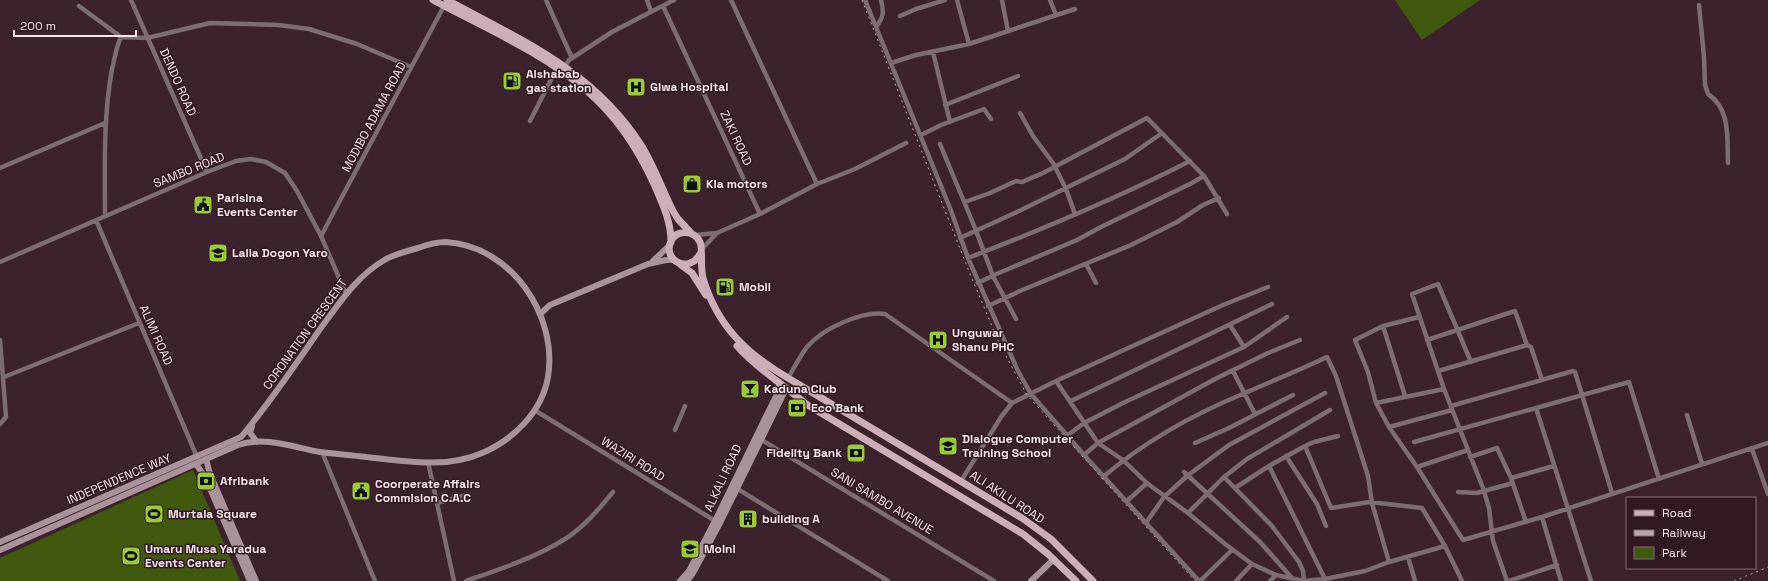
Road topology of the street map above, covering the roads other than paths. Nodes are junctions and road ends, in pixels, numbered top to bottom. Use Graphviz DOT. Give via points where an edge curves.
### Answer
graph roads {
  1 [pos="131,0"];
  2 [pos="432,0"];
  3 [pos="546,0"];
  4 [pos="647,0"];
  5 [pos="674,0"];
  6 [pos="731,0"];
  7 [pos="865,0"];
  8 [pos="881,0"];
  9 [pos="945,0"];
  10 [pos="957,0"];
  11 [pos="1002,0"];
  12 [pos="1050,0"];
  13 [pos="446,3"];
  14 [pos="1700,5"];
  15 [pos="79,6"];
  16 [pos="663,6"];
  17 [pos="1075,9"];
  18 [pos="652,11"];
  19 [pos="1056,15"];
  20 [pos="900,16"];
  21 [pos="876,27"];
  22 [pos="1008,32"];
  23 [pos="121,36"];
  24 [pos="147,38"];
  25 [pos="969,44"];
  26 [pos="933,52"];
  27 [pos="572,58"];
  28 [pos="891,63"];
  29 [pos="565,66"];
  30 [pos="411,67"];
  31 [pos="557,68"];
  32 [pos="1018,76"];
  33 [pos="945,105"];
  34 [pos="1020,113"];
  35 [pos="991,119"];
  36 [pos="530,120"];
  37 [pos="950,122"];
  38 [pos="105,123"];
  39 [pos="1162,133"];
  40 [pos="921,135"];
  41 [pos="906,143"];
  42 [pos="940,144"];
  43 [pos="1190,160"];
  44 [pos="1728,163"];
  45 [pos="1056,167"];
  46 [pos="0,168"];
  47 [pos="208,172"];
  48 [pos="1204,176"];
  49 [pos="817,184"];
  50 [pos="1066,188"];
  51 [pos="1219,198"];
  52 [pos="965,202"];
  53 [pos="760,214"];
  54 [pos="1075,214"];
  55 [pos="1227,214"];
  56 [pos="105,216"];
  57 [pos="96,220"];
  58 [pos="976,231"];
  59 [pos="717,233"];
  60 [pos="693,234"];
  61 [pos="321,236"];
  62 [pos="960,238"];
  63 [pos="670,244"];
  64 [pos="701,252"];
  65 [pos="984,252"];
  66 [pos="968,258"];
  67 [pos="0,262"];
  68 [pos="676,262"];
  69 [pos="648,264"];
  70 [pos="1086,264"];
  71 [pos="993,276"];
  72 [pos="978,283"];
  73 [pos="1096,283"];
  74 [pos="1268,287"];
  75 [pos="346,294"];
  76 [pos="1005,298"];
  77 [pos="1272,304"];
  78 [pos="536,305"];
  79 [pos="550,305"];
  80 [pos="988,306"];
  81 [pos="540,314"];
  82 [pos="1287,316"];
  83 [pos="1419,317"];
  84 [pos="1016,319"];
  85 [pos="139,323"];
  86 [pos="1230,325"];
  87 [pos="1383,326"];
  88 [pos="1458,329"];
  89 [pos="0,340"];
  90 [pos="1300,340"];
  91 [pos="1427,340"];
  92 [pos="1527,345"];
  93 [pos="1244,347"];
  94 [pos="1471,362"];
  95 [pos="1233,371"];
  96 [pos="1438,371"];
  97 [pos="4,377"];
  98 [pos="788,378"];
  99 [pos="1542,380"];
  100 [pos="1056,381"];
  101 [pos="779,382"];
  102 [pos="1444,388"];
  103 [pos="789,389"];
  104 [pos="1244,393"];
  105 [pos="1031,394"];
  106 [pos="1325,394"];
  107 [pos="1293,395"];
  108 [pos="1581,395"];
  109 [pos="1405,396"];
  110 [pos="1071,402"];
  111 [pos="1012,403"];
  112 [pos="1376,403"];
  113 [pos="686,406"];
  114 [pos="1451,408"];
  115 [pos="1536,408"];
  116 [pos="536,410"];
  117 [pos="1330,410"];
  118 [pos="1255,414"];
  119 [pos="1687,415"];
  120 [pos="253,423"];
  121 [pos="1084,423"];
  122 [pos="0,424"];
  123 [pos="1389,427"];
  124 [pos="1459,428"];
  125 [pos="676,430"];
  126 [pos="244,433"];
  127 [pos="1068,435"];
  128 [pos="1338,436"];
  129 [pos="760,439"];
  130 [pos="257,442"];
  131 [pos="1414,442"];
  132 [pos="1196,443"];
  133 [pos="1768,443"];
  134 [pos="1098,444"];
  135 [pos="238,445"];
  136 [pos="1304,446"];
  137 [pos="1752,449"];
  138 [pos="1468,450"];
  139 [pos="322,452"];
  140 [pos="1084,455"];
  141 [pos="1286,456"];
  142 [pos="197,457"];
  143 [pos="1470,457"];
  144 [pos="206,460"];
  145 [pos="1122,460"];
  146 [pos="428,462"];
  147 [pos="196,464"];
  148 [pos="1702,464"];
  149 [pos="1269,466"];
  150 [pos="1554,466"];
  151 [pos="1418,468"];
  152 [pos="1186,474"];
  153 [pos="1103,477"];
  154 [pos="1224,477"];
  155 [pos="1660,479"];
  156 [pos="962,481"];
  157 [pos="1512,481"];
  158 [pos="1146,483"];
  159 [pos="736,488"];
  160 [pos="1235,488"];
  161 [pos="1484,490"];
  162 [pos="613,492"];
  163 [pos="1458,492"];
  164 [pos="1612,493"];
  165 [pos="1768,494"];
  166 [pos="467,495"];
  167 [pos="1207,495"];
  168 [pos="1164,497"];
  169 [pos="1127,501"];
  170 [pos="437,503"];
  171 [pos="1372,503"];
  172 [pos="1568,509"];
  173 [pos="1188,513"];
  174 [pos="1542,517"];
  175 [pos="717,522"];
  176 [pos="1526,522"];
  177 [pos="1146,523"];
  178 [pos="1326,526"];
  179 [pos="1491,532"];
  180 [pos="0,542"];
  181 [pos="1445,546"];
  182 [pos="0,550"];
  183 [pos="1232,550"];
  184 [pos="1408,557"];
  185 [pos="1054,559"];
  186 [pos="1389,562"];
  187 [pos="1252,564"];
  188 [pos="1557,565"];
  189 [pos="693,573"];
  190 [pos="1276,575"];
  191 [pos="880,576"];
  192 [pos="1292,578"];
  193 [pos="1325,579"];
  194 [pos="250,581"];
  195 [pos="256,581"];
  196 [pos="375,581"];
  197 [pos="454,581"];
  198 [pos="466,581"];
  199 [pos="680,581"];
  200 [pos="687,581"];
  201 [pos="694,581"];
  202 [pos="877,581"];
  203 [pos="888,581"];
  204 [pos="994,581"];
  205 [pos="1031,581"];
  206 [pos="1076,581"];
  207 [pos="1093,581"];
  208 [pos="1199,581"];
  209 [pos="1236,581"];
  210 [pos="1270,581"];
  211 [pos="1304,581"];
  212 [pos="1415,581"];
  213 [pos="1462,581"];
  214 [pos="1508,581"];
  215 [pos="1561,581"];
  216 [pos="1591,581"];
  1 -- 24 [label="street, DENDO ROAD"];
  2 -- 13 [label="main road"];
  3 -- 27 [label="street"];
  4 -- 18 [label="street"];
  5 -- 16 [label="street"];
  6 -- 49 [label="street"];
  7 -- 21 [label="street"];
  8 -- 21 [label="street" via="884,12"];
  9 -- 20 [label="street" via="916,8"];
  10 -- 25 [label="street"];
  11 -- 22 [label="street"];
  12 -- 19 [label="street"];
  13 -- 29 [label="main road"];
  13 -- 30 [label="street, MODIBO ADAMA ROAD"];
  13 -- 31 [label="main road"];
  14 -- 44 [label="street" via="1705,85 1708,94 1715,99 1727,120"];
  15 -- 23 [label="street"];
  16 -- 18 [label="street"];
  16 -- 53 [label="street, ZAKI ROAD"];
  17 -- 19 [label="street"];
  18 -- 27 [label="street" via="612,32"];
  19 -- 22 [label="street"];
  21 -- 28 [label="street"];
  22 -- 25 [label="street"];
  23 -- 24 [label="street"];
  23 -- 38 [label="street" via="117,44"];
  24 -- 30 [label="street" via="210,23 278,25 309,29 357,44"];
  24 -- 47 [label="street, DENDO ROAD"];
  25 -- 26 [label="street"];
  26 -- 28 [label="street"];
  26 -- 33 [label="street"];
  27 -- 29 [label="street"];
  28 -- 40 [label="street"];
  29 -- 60 [label="main road" via="602,97 630,129 651,163 678,219"];
  30 -- 61 [label="street, MODIBO ADAMA ROAD"];
  31 -- 36 [label="street"];
  31 -- 63 [label="main road" via="600,104 614,119 639,155 668,216"];
  32 -- 33 [label="street"];
  33 -- 37 [label="street"];
  34 -- 45 [label="street"];
  35 -- 37 [label="street" via="984,108"];
  37 -- 40 [label="street"];
  38 -- 46 [label="street"];
  38 -- 56 [label="street"];
  39 -- 43 [label="street"];
  39 -- 45 [label="street" via="1147,118"];
  39 -- 50 [label="street" via="1125,160"];
  40 -- 62 [label="street"];
  41 -- 49 [label="street" via="855,169"];
  42 -- 52 [label="street"];
  43 -- 48 [label="street"];
  43 -- 54 [label="street"];
  45 -- 50 [label="street"];
  45 -- 52 [label="street"];
  47 -- 56 [label="street, SAMBO ROAD"];
  47 -- 61 [label="street, SAMBO ROAD" via="236,161 251,159 275,166 285,173 298,191"];
  48 -- 51 [label="street"];
  48 -- 71 [label="street" via="1077,240"];
  49 -- 53 [label="street"];
  50 -- 54 [label="street"];
  50 -- 58 [label="street"];
  51 -- 55 [label="street"];
  51 -- 70 [label="street" via="1131,245"];
  52 -- 58 [label="street"];
  53 -- 59 [label="street"];
  54 -- 65 [label="street"];
  56 -- 57 [label="street, SAMBO ROAD"];
  57 -- 67 [label="street, SAMBO ROAD"];
  57 -- 85 [label="street, ALIMI ROAD"];
  58 -- 62 [label="street"];
  58 -- 65 [label="street"];
  59 -- 60 [label="street"];
  59 -- 64 [label="street"];
  60 -- 63 [label="main road" via="686,232 677,235"];
  60 -- 64 [label="main road" via="700,241"];
  61 -- 75 [label="street, SAMBO ROAD"];
  62 -- 66 [label="street"];
  63 -- 68 [label="main road" via="671,256"];
  63 -- 69 [label="main road"];
  64 -- 68 [label="main road" via="698,259 689,264"];
  64 -- 98 [label="main road, ALI AKILU ROAD" via="704,279 724,323 743,347"];
  65 -- 66 [label="street"];
  65 -- 71 [label="street"];
  66 -- 72 [label="street"];
  68 -- 69 [label="main road" via="666,260"];
  68 -- 101 [label="main road, ALI AKILU ROAD" via="697,280 719,322 737,347"];
  69 -- 79 [label="main road"];
  70 -- 73 [label="street"];
  70 -- 76 [label="street"];
  71 -- 72 [label="street"];
  71 -- 76 [label="street"];
  72 -- 80 [label="street"];
  74 -- 100 [label="street"];
  75 -- 78 [label="main road, CORONATION CRESCENT" via="363,276 386,259 402,252 445,242 475,248 498,259 521,280"];
  75 -- 120 [label="main road, CORONATION CRESCENT"];
  76 -- 80 [label="street"];
  76 -- 84 [label="street"];
  77 -- 86 [label="street"];
  78 -- 79 [label="main road"];
  78 -- 81 [label="main road, CORONATION CRESCENT"];
  79 -- 81 [label="main road"];
  80 -- 105 [label="street"];
  81 -- 116 [label="main road, CORONATION CRESCENT" via="549,357 548,378"];
  82 -- 93 [label="street"];
  83 -- 87 [label="street"];
  83 -- 88 [label="street" via="1412,294 1438,284"];
  83 -- 91 [label="street"];
  85 -- 97 [label="street"];
  85 -- 142 [label="street, ALIMI ROAD"];
  86 -- 93 [label="street"];
  86 -- 110 [label="street"];
  87 -- 109 [label="street"];
  87 -- 112 [label="street" via="1355,340 1368,372"];
  88 -- 91 [label="street"];
  88 -- 92 [label="street" via="1515,310"];
  88 -- 94 [label="street"];
  89 -- 97 [label="street"];
  90 -- 95 [label="street"];
  91 -- 96 [label="street"];
  92 -- 94 [label="street"];
  92 -- 99 [label="street" via="1531,347"];
  93 -- 121 [label="street"];
  94 -- 96 [label="street"];
  95 -- 104 [label="street"];
  95 -- 134 [label="street"];
  96 -- 102 [label="street"];
  97 -- 122 [label="street" via="6,417"];
  98 -- 111 [label="street" via="807,347 816,338 857,317 881,313"];
  98 -- 156 [label="main road, ALI AKILU ROAD"];
  99 -- 108 [label="street" via="1573,371"];
  99 -- 114 [label="street"];
  100 -- 105 [label="street"];
  100 -- 110 [label="street"];
  101 -- 103 [label="main road, ALI AKILU ROAD"];
  101 -- 175 [label="main road, ALKALI ROAD" via="779,390"];
  102 -- 109 [label="street"];
  102 -- 114 [label="street"];
  103 -- 129 [label="main road, ALKALI ROAD" via="784,393"];
  103 -- 185 [label="main road, ALI AKILU ROAD" via="806,404 1018,530"];
  104 -- 118 [label="street"];
  104 -- 145 [label="street" via="1201,412 1154,438"];
  104 -- 171 [label="street" via="1327,357 1336,376 1368,476"];
  105 -- 111 [label="street"];
  105 -- 127 [label="street"];
  106 -- 152 [label="street" via="1229,444"];
  107 -- 118 [label="street"];
  108 -- 115 [label="street"];
  108 -- 155 [label="street" via="1628,382"];
  108 -- 164 [label="street"];
  109 -- 112 [label="street"];
  110 -- 121 [label="street"];
  111 -- 156 [label="street"];
  112 -- 123 [label="street"];
  113 -- 125 [label="street"];
  114 -- 123 [label="street"];
  114 -- 124 [label="street"];
  115 -- 124 [label="street"];
  115 -- 150 [label="street"];
  116 -- 146 [label="main road, CORONATION CRESCENT" via="499,446 480,455 458,460"];
  116 -- 175 [label="street, WAZIRI ROAD"];
  117 -- 154 [label="street" via="1247,459"];
  118 -- 132 [label="street"];
  119 -- 148 [label="street"];
  120 -- 126 [label="main road, CORONATION CRESCENT"];
  120 -- 130 [label="main road" via="250,433"];
  121 -- 127 [label="street"];
  121 -- 134 [label="street"];
  123 -- 151 [label="street"];
  124 -- 131 [label="street"];
  124 -- 138 [label="street"];
  126 -- 142 [label="main road, INDEPENDENCE WAY" via="237,439"];
  127 -- 140 [label="street"];
  128 -- 136 [label="street"];
  129 -- 159 [label="main road, ALKALI ROAD"];
  129 -- 204 [label="street, SANI SAMBO AVENUE"];
  130 -- 135 [label="main road, CORONATION CRESCENT"];
  130 -- 139 [label="main road, CORONATION CRESCENT" via="274,442"];
  133 -- 137 [label="street"];
  134 -- 140 [label="street"];
  134 -- 145 [label="street"];
  135 -- 144 [label="main road, INDEPENDENCE WAY"];
  136 -- 141 [label="street"];
  136 -- 171 [label="street" via="1331,507"];
  137 -- 148 [label="street"];
  137 -- 165 [label="street"];
  138 -- 143 [label="street"];
  138 -- 151 [label="street"];
  139 -- 146 [label="main road, CORONATION CRESCENT"];
  139 -- 196 [label="street"];
  140 -- 153 [label="street"];
  141 -- 149 [label="street"];
  141 -- 178 [label="street" via="1317,504"];
  142 -- 180 [label="main road, INDEPENDENCE WAY"];
  143 -- 157 [label="street" via="1497,448"];
  143 -- 161 [label="street"];
  144 -- 147 [label="main road, INDEPENDENCE WAY"];
  144 -- 195 [label="main road"];
  145 -- 153 [label="street"];
  145 -- 158 [label="street"];
  146 -- 170 [label="street"];
  147 -- 182 [label="main road, INDEPENDENCE WAY"];
  147 -- 194 [label="main road" via="205,477"];
  148 -- 155 [label="street"];
  149 -- 160 [label="street"];
  149 -- 193 [label="street"];
  150 -- 157 [label="street"];
  150 -- 172 [label="street"];
  151 -- 179 [label="street" via="1463,540"];
  152 -- 167 [label="street"];
  152 -- 168 [label="street"];
  153 -- 169 [label="street"];
  154 -- 160 [label="street"];
  154 -- 167 [label="street"];
  155 -- 164 [label="street"];
  156 -- 207 [label="main road, ALI AKILU ROAD" via="1037,528"];
  157 -- 161 [label="street"];
  157 -- 176 [label="street"];
  158 -- 168 [label="street"];
  158 -- 169 [label="street"];
  159 -- 175 [label="main road, ALKALI ROAD"];
  159 -- 191 [label="street"];
  160 -- 211 [label="street" via="1272,526 1299,562"];
  161 -- 163 [label="street"];
  161 -- 179 [label="street"];
  162 -- 198 [label="street" via="565,538 538,553"];
  164 -- 172 [label="street"];
  166 -- 170 [label="street"];
  167 -- 173 [label="street"];
  167 -- 192 [label="street" via="1260,542"];
  168 -- 173 [label="street"];
  168 -- 177 [label="street"];
  169 -- 177 [label="street"];
  170 -- 197 [label="street"];
  171 -- 181 [label="street" via="1422,508"];
  171 -- 186 [label="street"];
  172 -- 174 [label="street"];
  172 -- 216 [label="street"];
  173 -- 183 [label="street"];
  174 -- 176 [label="street"];
  174 -- 188 [label="street"];
  175 -- 189 [label="main road, ALKALI ROAD"];
  175 -- 199 [label="main road, ALKALI ROAD"];
  176 -- 179 [label="street"];
  177 -- 208 [label="street"];
  179 -- 214 [label="street"];
  181 -- 184 [label="street"];
  181 -- 213 [label="street"];
  183 -- 187 [label="street"];
  183 -- 208 [label="street"];
  184 -- 186 [label="street"];
  184 -- 212 [label="street"];
  185 -- 205 [label="main road"];
  185 -- 206 [label="main road, ALI AKILU ROAD"];
  186 -- 193 [label="street" via="1352,574"];
  187 -- 190 [label="street"];
  187 -- 209 [label="street"];
  188 -- 214 [label="street"];
  188 -- 215 [label="street"];
  189 -- 200 [label="main road, ALKALI ROAD"];
  189 -- 201 [label="main road"];
  190 -- 192 [label="street"];
  190 -- 210 [label="street"];
  191 -- 202 [label="street"];
  191 -- 203 [label="street"];
  192 -- 211 [label="street"];
  193 -- 211 [label="street"];
}
